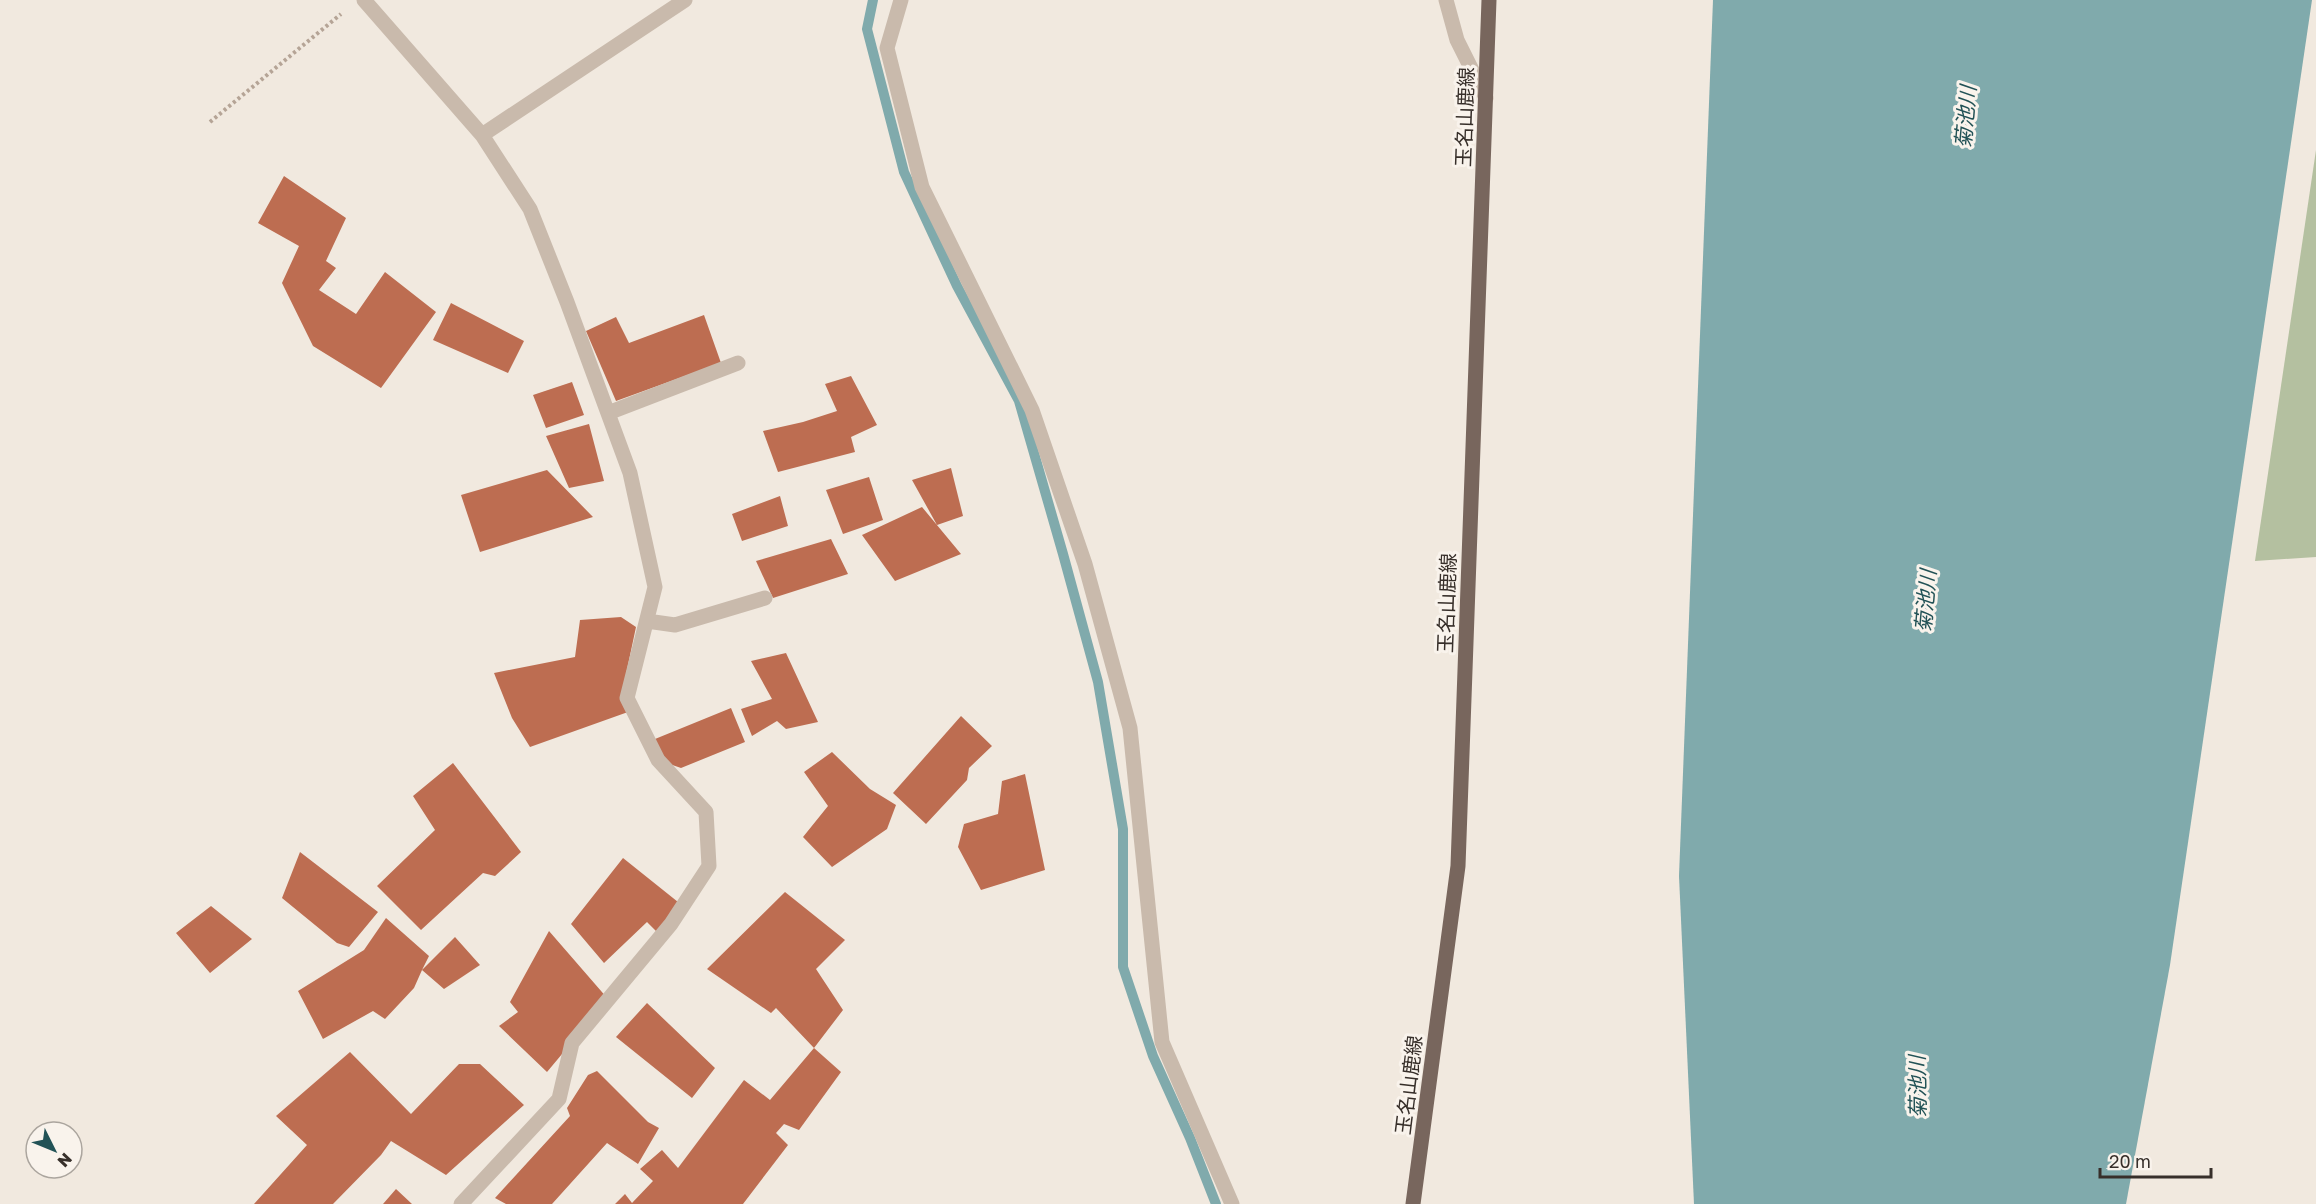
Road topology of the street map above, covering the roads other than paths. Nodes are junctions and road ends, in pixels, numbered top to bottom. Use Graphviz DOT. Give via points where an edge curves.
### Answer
graph roads {
  1 [pos="364,0"];
  2 [pos="685,0"];
  3 [pos="902,0"];
  4 [pos="1446,0"];
  5 [pos="1490,0"];
  6 [pos="1486,98"];
  7 [pos="482,135"];
  8 [pos="738,363"];
  9 [pos="608,413"];
  10 [pos="765,598"];
  11 [pos="647,621"];
  12 [pos="460,1204"];
  13 [pos="1232,1204"];
  14 [pos="1413,1204"];
  1 -- 7 [label="street"];
  2 -- 7 [label="street"];
  3 -- 13 [label="street" via="887,48 922,187 1032,410 1085,564 1130,728 1162,1042"];
  4 -- 6 [label="street" via="1457,40"];
  5 -- 6 [label="main road, 玉名山鹿線"];
  6 -- 14 [label="main road, 玉名山鹿線" via="1458,866"];
  7 -- 9 [label="street" via="530,209"];
  8 -- 9 [label="street"];
  9 -- 11 [label="street" via="630,473 655,586"];
  10 -- 11 [label="street" via="675,625"];
  11 -- 12 [label="street" via="627,698 658,760 706,812 709,866 671,924 572,1043 559,1099"];
}
